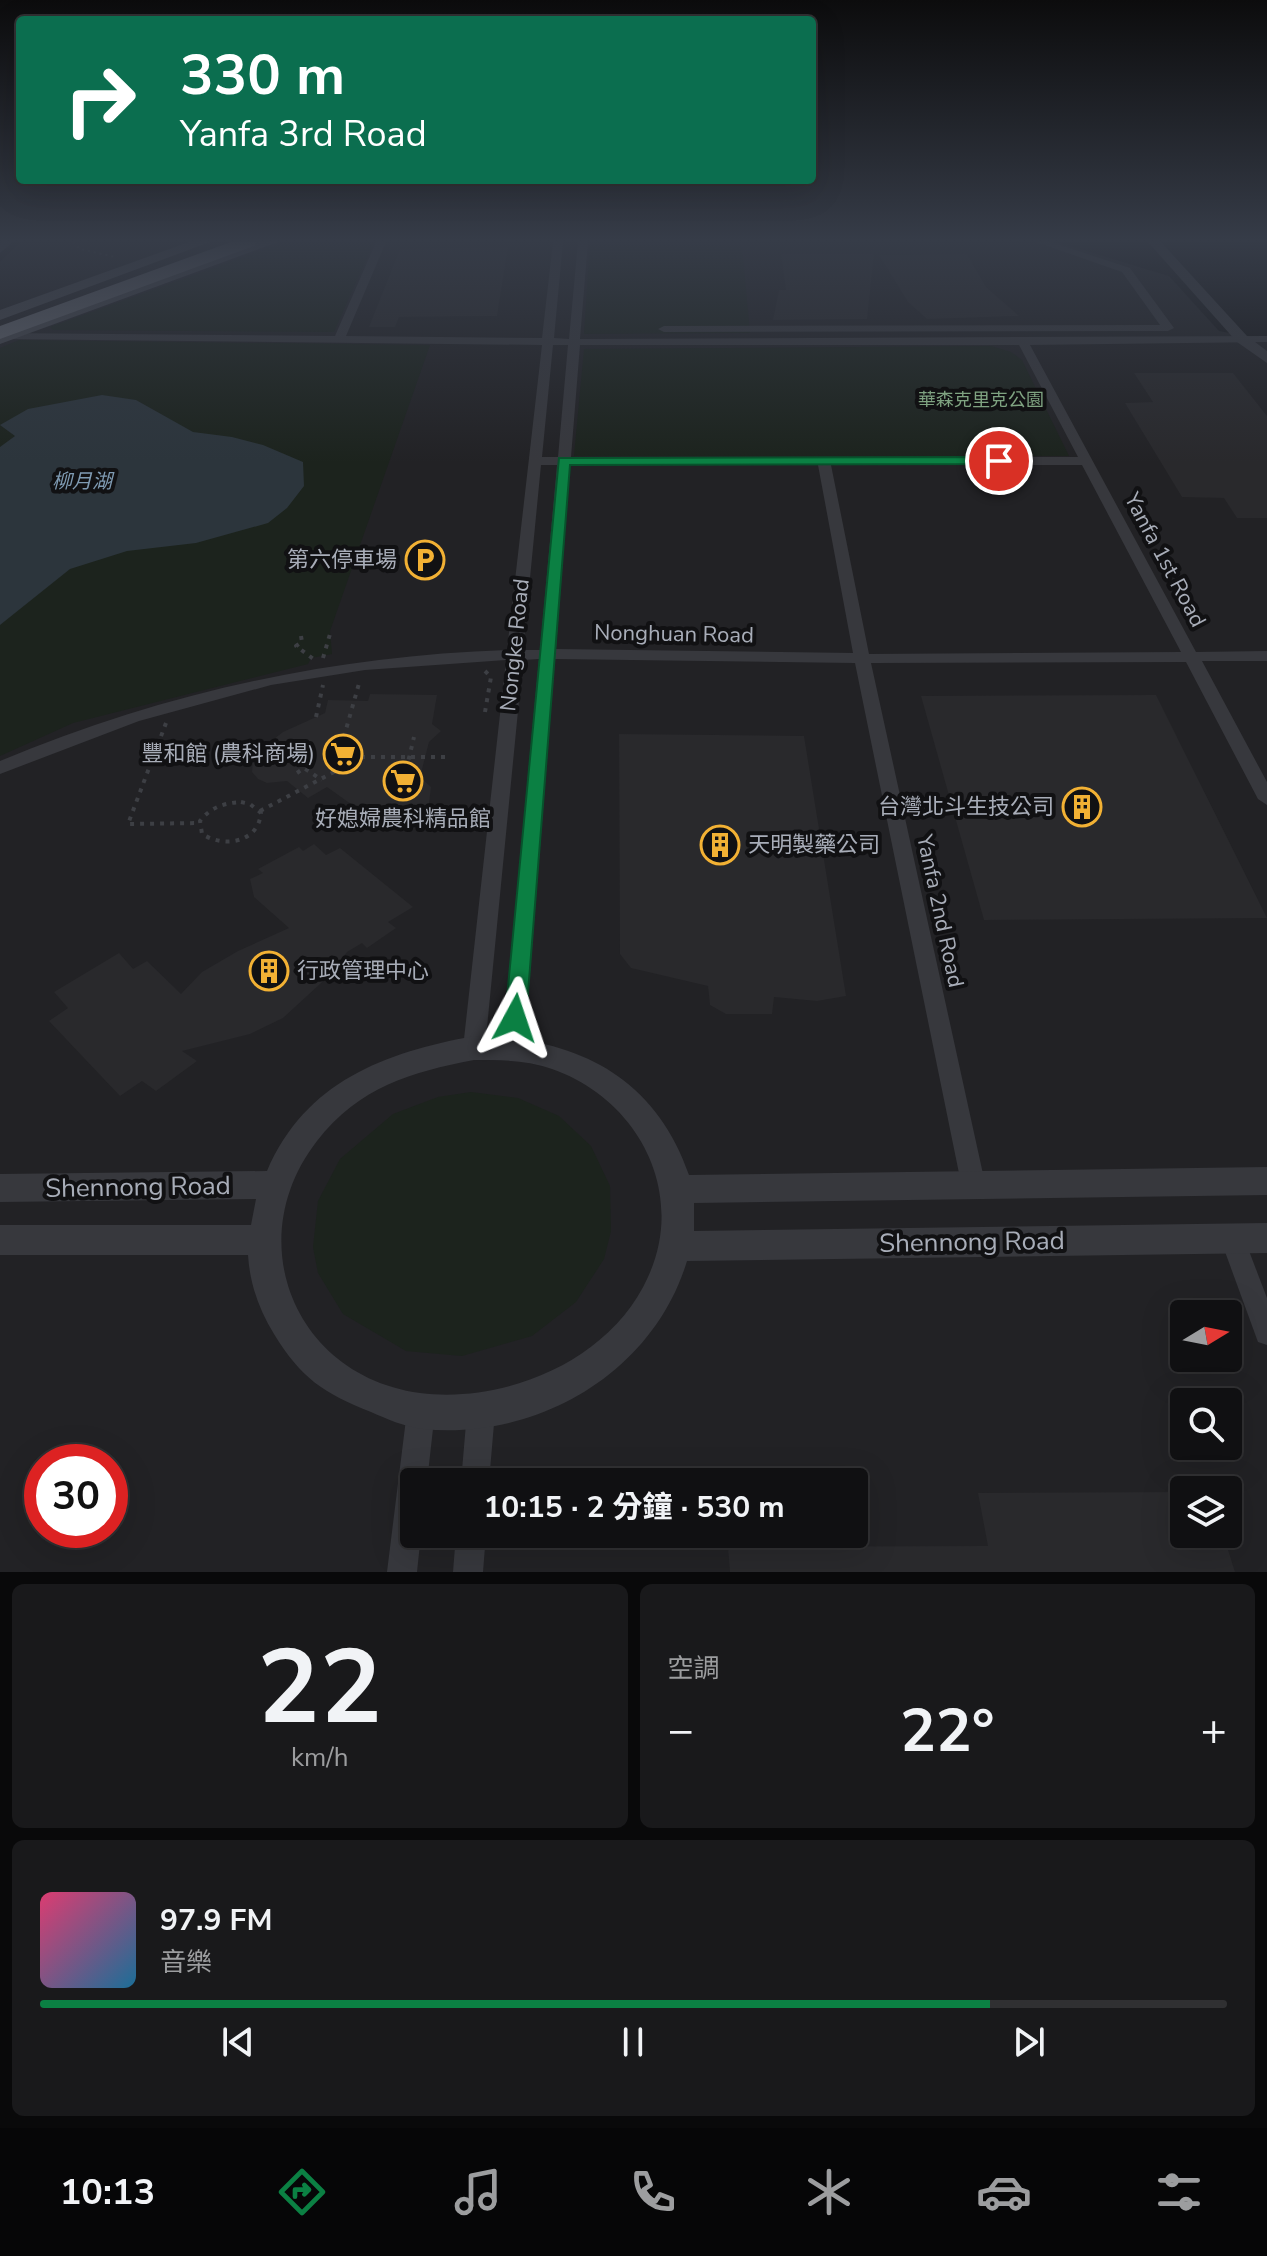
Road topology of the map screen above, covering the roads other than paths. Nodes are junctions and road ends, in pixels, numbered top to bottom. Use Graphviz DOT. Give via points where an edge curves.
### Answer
graph roads {
  1 [pos="43,315"];
  2 [pos="49,315"];
  3 [pos="53,315"];
  4 [pos="349,315"];
  5 [pos="549,315"];
  6 [pos="576,315"];
  7 [pos="1159,315"];
  8 [pos="1221,315"];
  9 [pos="664,329"];
  10 [pos="1,333"];
  11 [pos="1242,339"];
  12 [pos="338,341"];
  13 [pos="546,341"];
  14 [pos="574,342"];
  15 [pos="1023,342"];
  16 [pos="1267,342"];
  17 [pos="1267,358"];
  18 [pos="534,461"];
  19 [pos="564,461"];
  20 [pos="824,461"];
  21 [pos="1087,461"];
  22 [pos="514,655"];
  23 [pos="547,655"];
  24 [pos="1267,656"];
  25 [pos="1191,657"];
  26 [pos="862,659"];
  27 [pos="0,768"];
  28 [pos="1267,799"];
  29 [pos="474,1048"];
  30 [pos="513,1049"];
  31 [pos="1267,1181"];
  32 [pos="973,1183"];
  33 [pos="275,1185"];
  34 [pos="0,1188"];
  35 [pos="677,1189"];
  36 [pos="1232,1238"];
  37 [pos="1267,1238"];
  38 [pos="0,1240"];
  39 [pos="264,1240"];
  40 [pos="676,1246"];
  41 [pos="1266,1328"];
  42 [pos="421,1411"];
  43 [pos="481,1412"];
  44 [pos="476,1468"];
  45 [pos="470,1548"];
  46 [pos="402,1572"];
  47 [pos="468,1572"];
  1 -- 10 [label="highway"];
  2 -- 10 [label="highway"];
  3 -- 10 [label="main road"];
  4 -- 12 [label="street"];
  5 -- 13 [label="street, Nongke Road"];
  6 -- 14 [label="street, Nongke Road"];
  7 -- 9 [label="street" via="1168,328"];
  8 -- 11 [label="street"];
  10 -- 12 [label="street"];
  11 -- 15 [label="street"];
  11 -- 16 [label="street"];
  11 -- 17 [label="street"];
  12 -- 13 [label="street"];
  13 -- 14 [label="street"];
  13 -- 18 [label="street, Nongke Road"];
  14 -- 15 [label="street"];
  14 -- 19 [label="street, Nongke Road"];
  15 -- 21 [label="street, Yanfa 1st Road"];
  18 -- 19 [label="street"];
  18 -- 22 [label="street, Nongke Road"];
  19 -- 20 [label="street"];
  19 -- 23 [label="street, Nongke Road"];
  20 -- 21 [label="street"];
  20 -- 26 [label="street, Yanfa 2nd Road"];
  21 -- 25 [label="street, Yanfa 1st Road"];
  22 -- 23 [label="street, Nonghuan Road"];
  22 -- 27 [label="street, Nonghuan Road" via="365,665 258,683 144,712"];
  22 -- 29 [label="street, Nongke Road"];
  23 -- 26 [label="street, Nonghuan Road"];
  23 -- 30 [label="street, Nongke Road"];
  24 -- 25 [label="street, Nonghuan Road"];
  25 -- 26 [label="street, Nonghuan Road"];
  25 -- 28 [label="street, Yanfa 1st Road"];
  26 -- 32 [label="street, Yanfa 2nd Road"];
  29 -- 30 [label="street"];
  29 -- 33 [label="street" via="412,1060 355,1088 307,1131"];
  30 -- 35 [label="street" via="559,1059 602,1079 637,1108 663,1146"];
  31 -- 32 [label="street"];
  32 -- 35 [label="street"];
  33 -- 34 [label="street, Shennong Road"];
  33 -- 39 [label="street"];
  35 -- 40 [label="street"];
  36 -- 37 [label="street, Shennong Road"];
  36 -- 40 [label="street, Shennong Road"];
  36 -- 41 [label="street"];
  38 -- 39 [label="street"];
  39 -- 42 [label="street" via="272,1298 303,1350 355,1390"];
  40 -- 43 [label="street" via="654,1304 611,1355 551,1393"];
  42 -- 43 [label="street"];
  42 -- 46 [label="street"];
  43 -- 44 [label="street"];
  45 -- 47 [label="street"];
}
